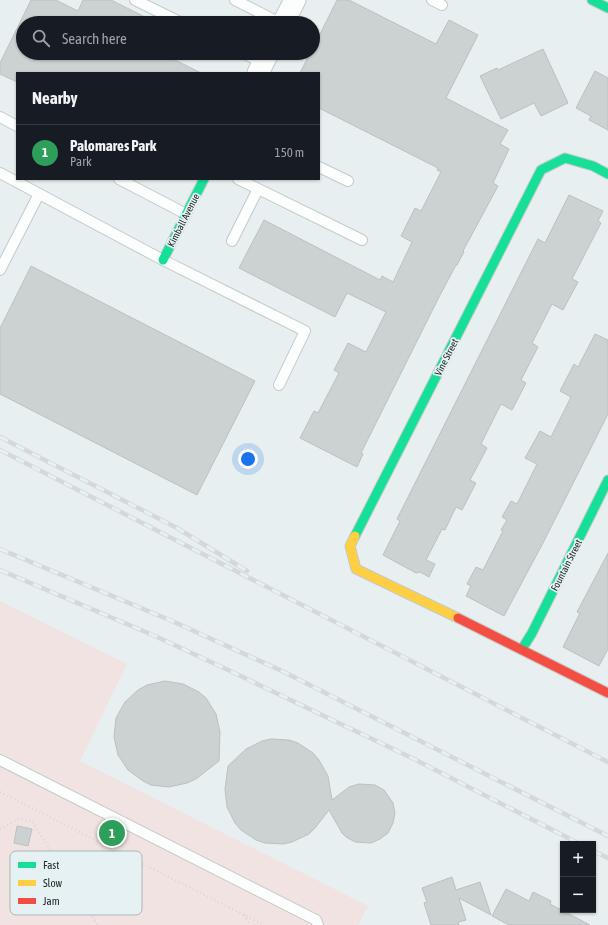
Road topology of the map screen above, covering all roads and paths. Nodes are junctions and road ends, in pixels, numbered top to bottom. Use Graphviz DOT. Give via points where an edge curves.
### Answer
graph roads {
  1 [pos="135,0"];
  2 [pos="234,0"];
  3 [pos="295,0"];
  4 [pos="432,0"];
  5 [pos="442,5"];
  6 [pos="168,16"];
  7 [pos="267,16"];
  8 [pos="286,16"];
  9 [pos="0,117"];
  10 [pos="16,125"];
  11 [pos="320,167"];
  12 [pos="0,173"];
  13 [pos="608,174"];
  14 [pos="121,180"];
  15 [pos="203,180"];
  16 [pos="240,180"];
  17 [pos="348,181"];
  18 [pos="258,189"];
  19 [pos="39,194"];
  20 [pos="186,214"];
  21 [pos="362,240"];
  22 [pos="232,241"];
  23 [pos="163,260"];
  24 [pos="0,270"];
  25 [pos="279,385"];
  26 [pos="608,480"];
  27 [pos="522,649"];
  28 [pos="608,693"];
  29 [pos="0,760"];
  30 [pos="0,792"];
  31 [pos="0,829"];
  32 [pos="51,851"];
  33 [pos="117,851"];
  34 [pos="142,864"];
  35 [pos="92,915"];
  36 [pos="244,915"];
  37 [pos="98,925"];
  38 [pos="250,925"];
  39 [pos="264,925"];
  40 [pos="318,925"];
  1 -- 6 [label="lane"];
  2 -- 7 [label="lane"];
  3 -- 8 [label="street"];
  4 -- 5 [label="lane"];
  9 -- 10 [label="lane"];
  11 -- 17 [label="lane"];
  12 -- 19 [label="lane"];
  13 -- 27 [label="street, Vine Street" via="593,166 565,158 540,170 350,546 356,569"];
  14 -- 20 [label="lane"];
  15 -- 20 [label="street, Kimball Avenue"];
  16 -- 18 [label="lane"];
  18 -- 21 [label="lane"];
  18 -- 22 [label="lane"];
  19 -- 23 [label="lane"];
  19 -- 24 [label="lane"];
  20 -- 23 [label="street, Kimball Avenue"];
  23 -- 25 [label="lane" via="305,330"];
  26 -- 27 [label="street, Fountain Street"];
  27 -- 28 [label="street"];
  29 -- 40 [label="lane" via="316,920"];
  30 -- 33 [label="path"];
  31 -- 32 [label="path" via="18,818 32,821"];
  34 -- 36 [label="path"];
  35 -- 37 [label="path"];
  36 -- 38 [label="path"];
  36 -- 39 [label="path"];
}
